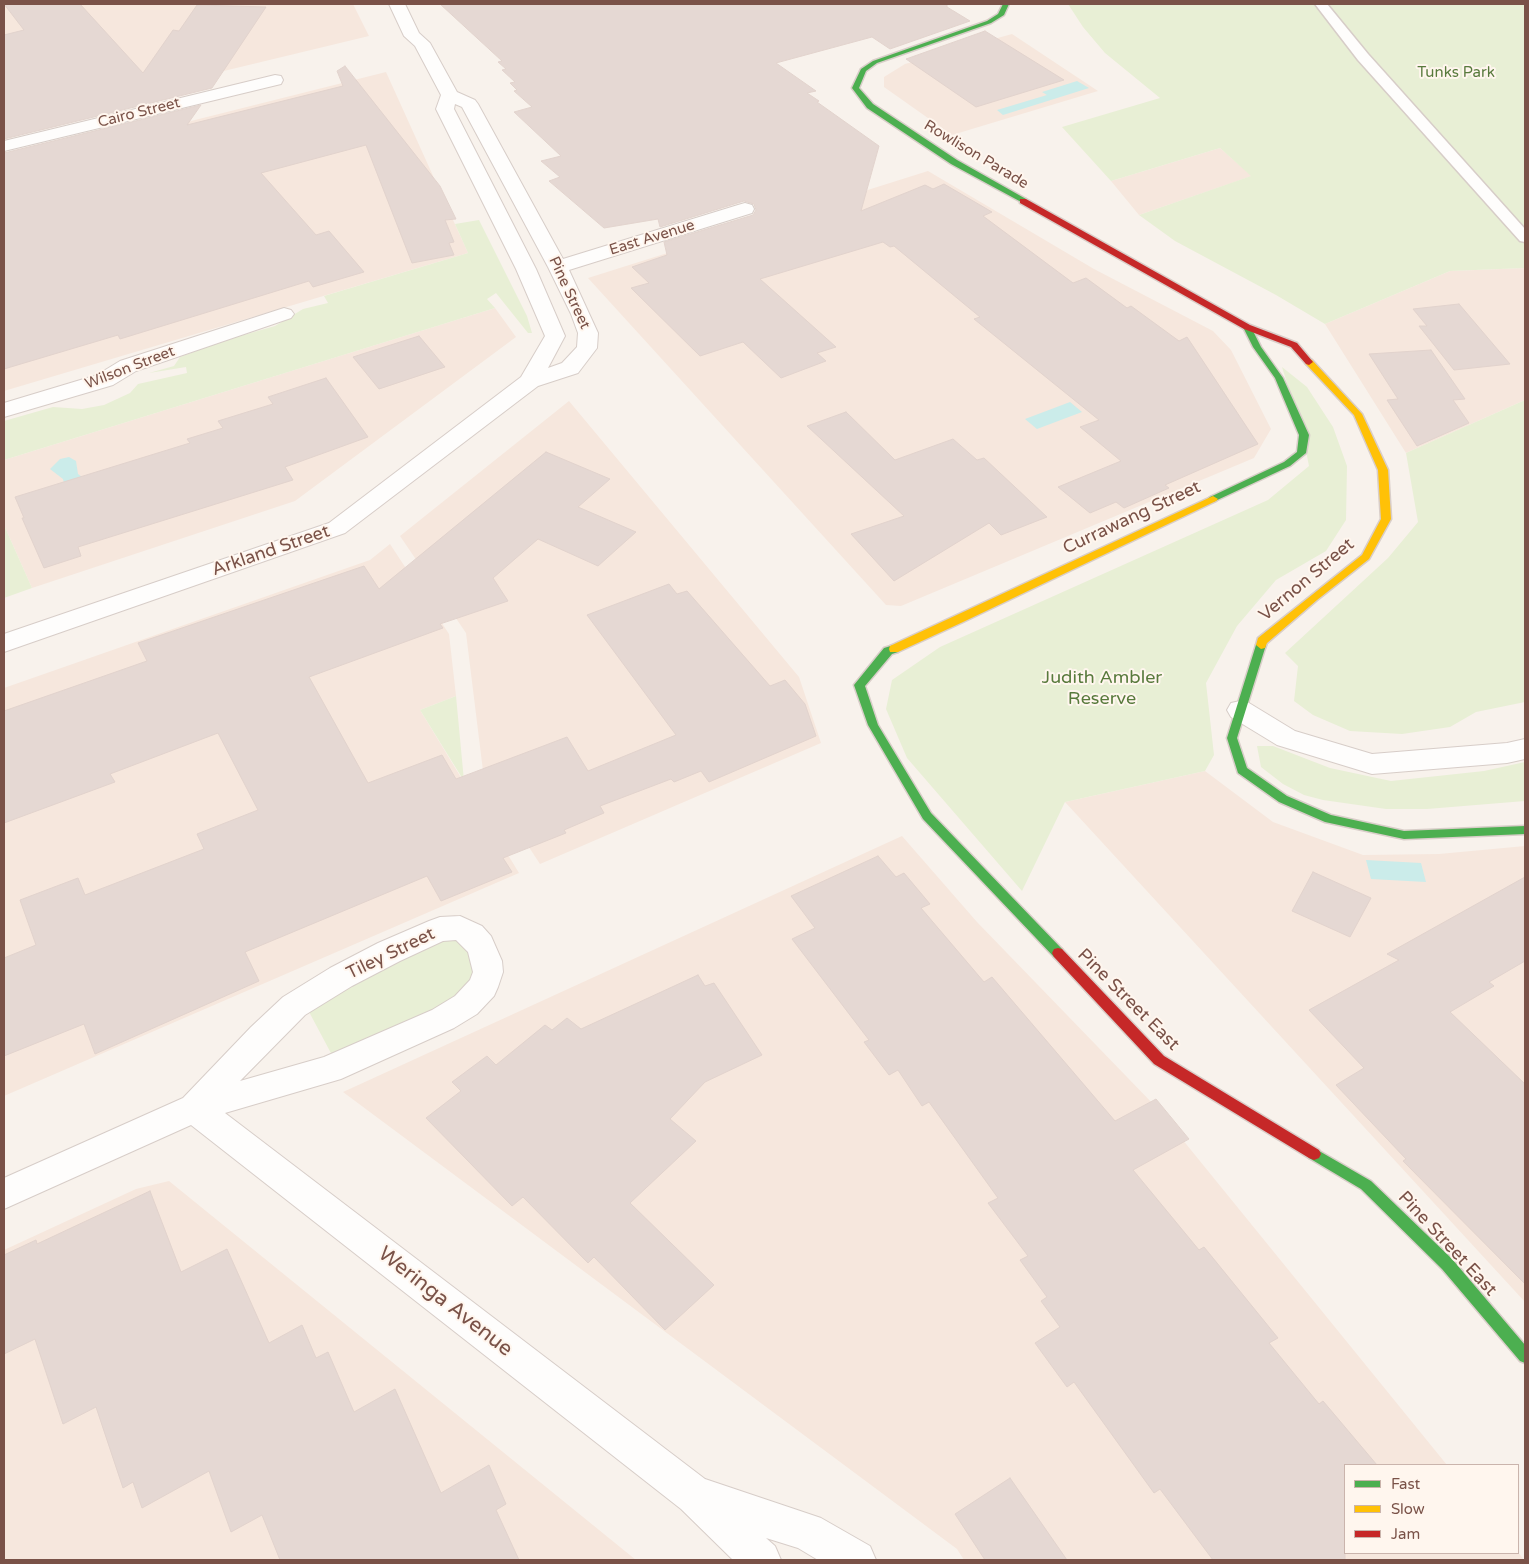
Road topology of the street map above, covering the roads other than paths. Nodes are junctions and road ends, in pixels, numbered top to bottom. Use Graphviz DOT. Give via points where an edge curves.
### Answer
graph roads {
  1 [pos="397,4"];
  2 [pos="1006,4"];
  3 [pos="1321,4"];
  4 [pos="428,27"];
  5 [pos="422,43"];
  6 [pos="275,80"];
  7 [pos="450,95"];
  8 [pos="4,146"];
  9 [pos="745,209"];
  10 [pos="1525,238"];
  11 [pos="558,267"];
  12 [pos="284,314"];
  13 [pos="1247,327"];
  14 [pos="530,380"];
  15 [pos="4,410"];
  16 [pos="4,643"];
  17 [pos="859,685"];
  18 [pos="1240,710"];
  19 [pos="1525,748"];
  20 [pos="1525,830"];
  21 [pos="194,1108"];
  22 [pos="4,1194"];
  23 [pos="1525,1356"];
  24 [pos="696,1495"];
  25 [pos="761,1560"];
  26 [pos="856,1560"];
  1 -- 5 [label="street, Pine Street" via="412,36"];
  2 -- 13 [label="street, Rowlison Parade" via="1001,15 989,22 875,62 863,70 855,88 870,106 954,162"];
  3 -- 10 [label="lane" via="1363,57"];
  4 -- 5 [label="street" via="432,34"];
  5 -- 7 [label="street, Pine Street"];
  6 -- 8 [label="street, Cairo Street"];
  7 -- 11 [label="street, Pine Street" via="469,104"];
  7 -- 14 [label="street, Pine Street" via="445,109 526,269 555,336"];
  9 -- 11 [label="street, East Avenue"];
  11 -- 14 [label="street, Pine Street" via="588,333 587,348 570,368"];
  12 -- 15 [label="street, Wilson Street" via="128,366 105,380"];
  13 -- 17 [label="street, Currawang Street" via="1280,378 1304,435 1301,454 1278,468 959,620 888,650"];
  13 -- 18 [label="street, Vernon Street" via="1294,345 1358,414 1383,470 1386,519 1366,558 1262,641"];
  14 -- 16 [label="street, Arkland Street" via="337,528"];
  17 -- 23 [label="street, Pine Street East" via="873,725 927,816 1159,1060 1366,1185 1447,1264"];
  18 -- 19 [label="street" via="1286,738 1372,764 1508,753"];
  18 -- 20 [label="street, Vernon Street" via="1232,738 1242,770 1283,799 1329,819 1404,835"];
  21 -- 21 [label="street, Tiley Street" via="294,1006 341,978 440,929 460,928 480,945 488,972 483,987 466,1005 443,1019 330,1069"];
  21 -- 22 [label="street, Tiley Street"];
  21 -- 24 [label="street, Weringa Avenue"];
  24 -- 25 [label="street, Weringa Avenue"];
  24 -- 26 [label="street, Weringa Avenue" via="806,1532"];
}
